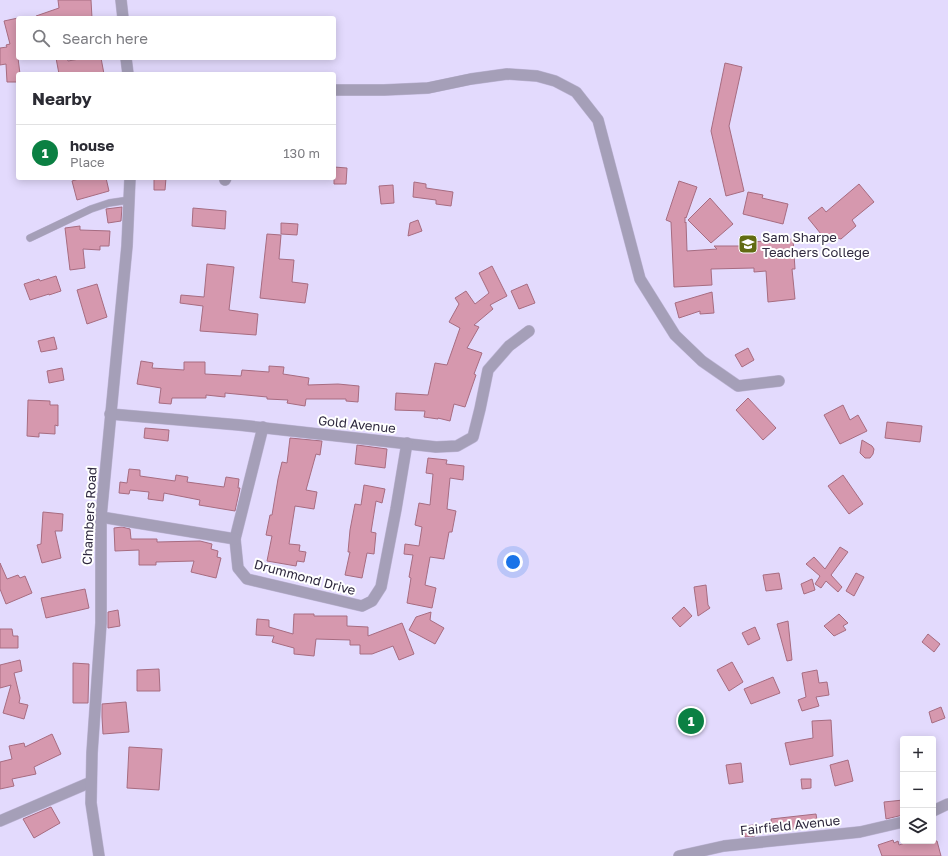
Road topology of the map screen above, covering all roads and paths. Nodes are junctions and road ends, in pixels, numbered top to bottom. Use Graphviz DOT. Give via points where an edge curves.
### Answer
graph roads {
  1 [pos="121,0"];
  2 [pos="123,16"];
  3 [pos="126,60"];
  4 [pos="128,72"];
  5 [pos="336,90"];
  6 [pos="130,180"];
  7 [pos="129,200"];
  8 [pos="30,238"];
  9 [pos="529,331"];
  10 [pos="779,381"];
  11 [pos="110,414"];
  12 [pos="263,427"];
  13 [pos="407,443"];
  14 [pos="101,517"];
  15 [pos="235,539"];
  16 [pos="91,782"];
  17 [pos="948,804"];
  18 [pos="936,809"];
  19 [pos="0,821"];
  20 [pos="900,823"];
  21 [pos="98,856"];
  22 [pos="679,856"];
  1 -- 2 [label="street"];
  3 -- 4 [label="street"];
  5 -- 10 [label="street" via="428,88 507,74 536,76 555,81 576,92 598,120 640,279 675,335 702,361 738,386"];
  6 -- 7 [label="street, Chambers Road"];
  7 -- 8 [label="lane" via="91,209"];
  7 -- 11 [label="street, Chambers Road"];
  9 -- 13 [label="street, Gold Avenue" via="509,346 488,370 473,437 457,446 436,447"];
  11 -- 12 [label="street, Gold Avenue"];
  11 -- 14 [label="street, Chambers Road"];
  12 -- 13 [label="street, Gold Avenue"];
  12 -- 15 [label="street, Drummond Drive"];
  13 -- 15 [label="street, Drummond Drive" via="381,587 372,602 362,606 247,579 238,568"];
  14 -- 15 [label="street"];
  14 -- 16 [label="street, Chambers Road" via="101,623"];
  16 -- 19 [label="street"];
  16 -- 21 [label="street, Chambers Road"];
  17 -- 18 [label="street"];
  20 -- 22 [label="street, Fairfield Avenue" via="860,832 724,846"];
}
